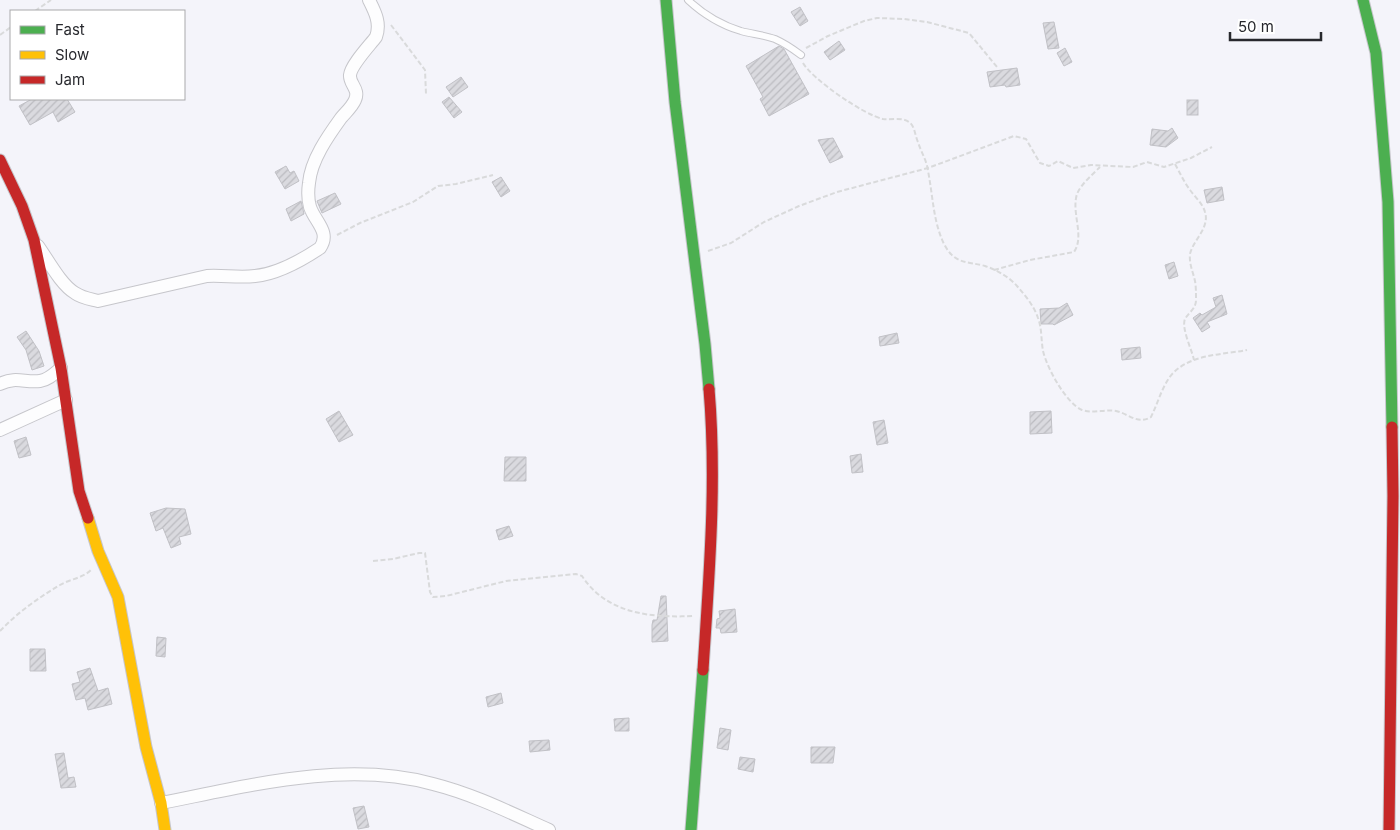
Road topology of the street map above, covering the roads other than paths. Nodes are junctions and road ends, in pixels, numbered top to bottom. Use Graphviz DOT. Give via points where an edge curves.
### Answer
graph roads {
  1 [pos="369,0"];
  2 [pos="666,0"];
  3 [pos="688,0"];
  4 [pos="1363,0"];
  5 [pos="801,55"];
  6 [pos="0,160"];
  7 [pos="34,240"];
  8 [pos="60,368"];
  9 [pos="0,384"];
  10 [pos="66,400"];
  11 [pos="0,430"];
  12 [pos="161,803"];
  13 [pos="165,830"];
  14 [pos="550,830"];
  15 [pos="691,830"];
  16 [pos="1389,830"];
  1 -- 7 [label="street" via="379,24 376,37 350,75 357,95 329,135 309,183 310,207 325,237 320,248 268,274 254,277 207,276 98,301 74,293"];
  2 -- 15 [label="street" via="712,427 712,541"];
  3 -- 5 [label="lane" via="719,22 740,31 774,38"];
  4 -- 16 [label="street" via="1376,53 1388,202 1393,496"];
  6 -- 7 [label="street"];
  7 -- 8 [label="street"];
  8 -- 9 [label="street" via="41,381 19,379"];
  8 -- 10 [label="street"];
  10 -- 11 [label="street"];
  10 -- 12 [label="street" via="80,491 98,551 118,597 146,747"];
  12 -- 13 [label="street"];
  12 -- 14 [label="street" via="307,778 345,774 388,776 468,795"];
}
